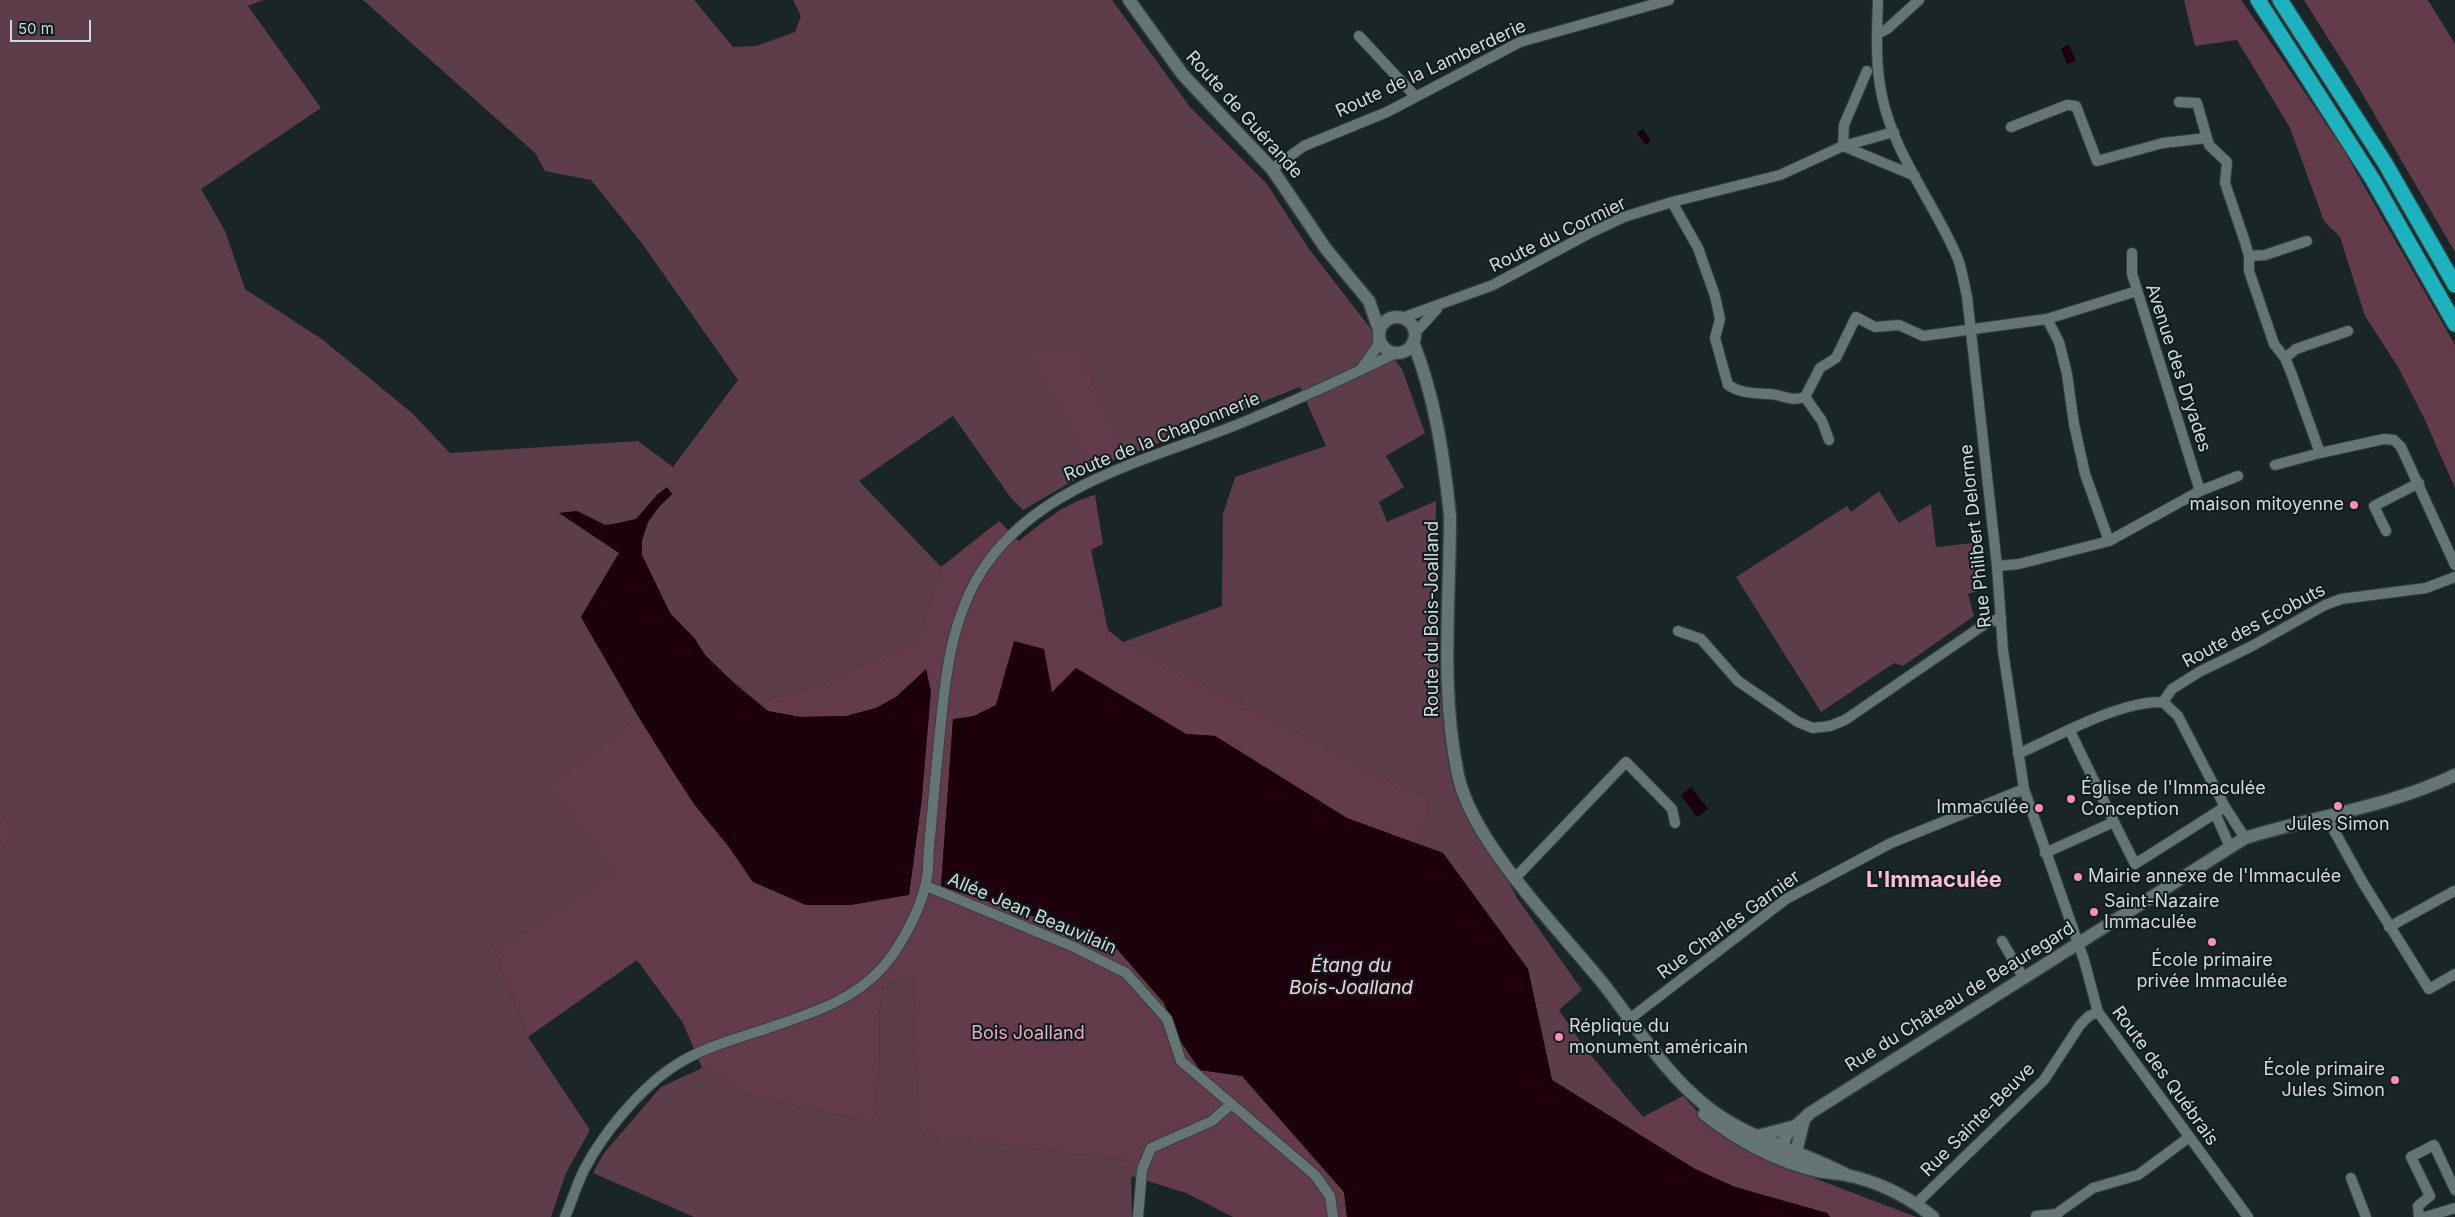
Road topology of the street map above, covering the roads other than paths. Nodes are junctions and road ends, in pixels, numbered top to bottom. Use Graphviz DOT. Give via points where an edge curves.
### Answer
graph roads {
  1 [pos="1129,0"];
  2 [pos="1669,0"];
  3 [pos="1878,0"];
  4 [pos="1919,0"];
  5 [pos="2258,0"];
  6 [pos="2280,0"];
  7 [pos="1877,34"];
  8 [pos="1359,36"];
  9 [pos="1867,71"];
  10 [pos="1416,96"];
  11 [pos="2179,102"];
  12 [pos="2011,127"];
  13 [pos="1894,132"];
  14 [pos="2207,138"];
  15 [pos="1843,146"];
  16 [pos="1272,169"];
  17 [pos="1915,176"];
  18 [pos="1672,202"];
  19 [pos="2307,241"];
  20 [pos="2132,253"];
  21 [pos="2249,256"];
  22 [pos="2455,285"];
  23 [pos="2137,291"];
  24 [pos="1369,301"];
  25 [pos="1440,306"];
  26 [pos="1398,318"];
  27 [pos="2048,319"];
  28 [pos="2455,324"];
  29 [pos="1970,330"];
  30 [pos="2348,331"];
  31 [pos="1379,334"];
  32 [pos="1414,338"];
  33 [pos="1398,353"];
  34 [pos="2285,358"];
  35 [pos="1359,371"];
  36 [pos="1427,385"];
  37 [pos="1805,396"];
  38 [pos="1829,440"];
  39 [pos="2320,453"];
  40 [pos="2275,466"];
  41 [pos="2238,476"];
  42 [pos="2419,483"];
  43 [pos="2200,491"];
  44 [pos="2386,531"];
  45 [pos="2109,541"];
  46 [pos="2455,565"];
  47 [pos="1997,566"];
  48 [pos="2455,577"];
  49 [pos="2001,618"];
  50 [pos="1678,631"];
  51 [pos="2162,702"];
  52 [pos="2070,731"];
  53 [pos="2018,754"];
  54 [pos="2455,775"];
  55 [pos="2024,789"];
  56 [pos="2225,806"];
  57 [pos="2215,813"];
  58 [pos="2326,816"];
  59 [pos="2114,822"];
  60 [pos="1676,823"];
  61 [pos="2245,838"];
  62 [pos="2230,847"];
  63 [pos="2045,853"];
  64 [pos="1516,877"];
  65 [pos="926,886"];
  66 [pos="2454,891"];
  67 [pos="1548,917"];
  68 [pos="2389,927"];
  69 [pos="2002,941"];
  70 [pos="2078,943"];
  71 [pos="2455,974"];
  72 [pos="2023,977"];
  73 [pos="2098,1012"];
  74 [pos="1626,1021"];
  75 [pos="1230,1105"];
  76 [pos="1804,1119"];
  77 [pos="1792,1127"];
  78 [pos="2188,1138"];
  79 [pos="1753,1141"];
  80 [pos="1781,1152"];
  81 [pos="1796,1152"];
  82 [pos="1849,1176"];
  83 [pos="2351,1178"];
  84 [pos="2455,1190"];
  85 [pos="2430,1196"];
  86 [pos="1919,1205"];
  87 [pos="2455,1208"];
  88 [pos="2438,1212"];
  89 [pos="2056,1215"];
  90 [pos="2036,1216"];
  91 [pos="565,1217"];
  92 [pos="1138,1217"];
  93 [pos="1333,1217"];
  94 [pos="1933,1217"];
  95 [pos="2248,1217"];
  96 [pos="2366,1217"];
  97 [pos="2420,1217"];
  98 [pos="2425,1217"];
  1 -- 16 [label="street, Route de Guérande" via="1183,74"];
  2 -- 10 [label="street, Route de la Lamberderie" via="1520,42"];
  3 -- 7 [label="street, Rue Philibert Delorme"];
  4 -- 7 [label="street"];
  5 -- 28 [label="highway" via="2373,180"];
  6 -- 22 [label="highway" via="2385,163"];
  7 -- 13 [label="street, Rue Philibert Delorme" via="1882,97"];
  8 -- 10 [label="street"];
  9 -- 15 [label="street" via="1844,125"];
  10 -- 16 [label="street, Route de la Lamberderie" via="1387,112 1304,146"];
  11 -- 14 [label="street" via="2197,103"];
  12 -- 14 [label="street" via="2066,105 2076,106 2097,161 2163,143"];
  13 -- 15 [label="street, Route du Cormier"];
  13 -- 17 [label="street, Rue Philibert Delorme"];
  14 -- 21 [label="street" via="2209,145 2227,162 2225,184"];
  15 -- 17 [label="street"];
  15 -- 18 [label="street, Route du Cormier" via="1780,175"];
  16 -- 24 [label="street, Route de Guérande" via="1326,249"];
  17 -- 29 [label="street, Rue Philibert Delorme" via="1958,260 1967,296"];
  18 -- 25 [label="street, Route du Cormier" via="1624,217 1493,285"];
  18 -- 37 [label="street" via="1698,248 1715,296 1720,319 1716,338 1728,385 1747,394 1771,394 1794,400"];
  19 -- 21 [label="street" via="2265,255"];
  20 -- 23 [label="street, Avenue des Dryades" via="2132,274"];
  21 -- 34 [label="street" via="2249,271 2274,344"];
  23 -- 27 [label="street"];
  23 -- 43 [label="street, Avenue des Dryades"];
  24 -- 26 [label="street, Route de Guérande"];
  24 -- 31 [label="street, Route de Guérande"];
  25 -- 26 [label="street, Route du Cormier"];
  25 -- 32 [label="street" via="1425,319"];
  26 -- 31 [label="street" via="1386,320"];
  26 -- 32 [label="street" via="1411,324"];
  27 -- 29 [label="street"];
  27 -- 45 [label="street" via="2059,342 2067,374 2084,474"];
  29 -- 37 [label="street" via="1924,336 1899,325 1875,327 1856,317 1836,358 1820,368"];
  29 -- 47 [label="street, Rue Philibert Delorme"];
  30 -- 34 [label="street" via="2296,349"];
  31 -- 33 [label="street" via="1385,349"];
  31 -- 35 [label="street" via="1369,360"];
  32 -- 33 [label="street" via="1410,347"];
  32 -- 36 [label="street, Route du Bois-Joalland"];
  33 -- 35 [label="street, Route de la Chaponnerie"];
  33 -- 36 [label="street, Route du Bois-Joalland" via="1411,362"];
  34 -- 39 [label="street"];
  35 -- 65 [label="street, Route de la Chaponnerie" via="1246,421 1102,476 1033,516 1004,543 985,566 959,619 951,650 944,690"];
  36 -- 64 [label="street, Route du Bois-Joalland" via="1441,443 1450,516 1448,704 1458,777 1473,815"];
  37 -- 38 [label="street" via="1822,421"];
  39 -- 40 [label="street"];
  39 -- 42 [label="street" via="2384,439 2394,440 2401,447"];
  41 -- 43 [label="street"];
  42 -- 44 [label="street" via="2374,506"];
  42 -- 46 [label="street"];
  43 -- 45 [label="street"];
  45 -- 47 [label="street" via="2019,564"];
  47 -- 49 [label="street, Rue Philibert Delorme"];
  48 -- 51 [label="street, Route des Ecobuts" via="2426,588 2341,599 2325,605 2199,672 2172,689"];
  49 -- 50 [label="street" via="1985,624 1845,720 1813,728 1798,722 1738,681 1700,639"];
  49 -- 53 [label="street, Rue Philibert Delorme"];
  51 -- 52 [label="street" via="2149,701 2102,716"];
  51 -- 56 [label="street" via="2178,716"];
  52 -- 53 [label="street"];
  52 -- 59 [label="street"];
  53 -- 55 [label="street, Rue Philibert Delorme"];
  54 -- 58 [label="street, Rue du Château de Beauregard" via="2379,804"];
  55 -- 63 [label="street, Rue Philibert Delorme"];
  55 -- 74 [label="street, Rue Charles Garnier" via="1883,846 1786,899"];
  56 -- 57 [label="street"];
  56 -- 61 [label="street"];
  57 -- 59 [label="street" via="2135,864"];
  57 -- 62 [label="street"];
  58 -- 61 [label="street, Rue du Château de Beauregard"];
  58 -- 68 [label="street"];
  59 -- 63 [label="street"];
  60 -- 64 [label="street" via="1672,809 1626,762"];
  61 -- 62 [label="street, Rue du Château de Beauregard"];
  62 -- 70 [label="street, Rue du Château de Beauregard"];
  63 -- 70 [label="street, Rue Philibert Delorme"];
  64 -- 67 [label="street, Route du Bois-Joalland"];
  65 -- 75 [label="street, Allée Jean Beauvilain" via="1074,947 1126,973 1167,1019 1181,1061"];
  65 -- 91 [label="street, Route de la Chaponnerie" via="905,934 884,966 865,985 816,1011 703,1051 670,1069 652,1085 604,1138 584,1169"];
  66 -- 68 [label="street"];
  67 -- 74 [label="street, Route du Bois-Joalland"];
  67 -- 74 [label="street, Route du Bois-Joalland" via="1600,992"];
  68 -- 71 [label="street" via="2429,989"];
  69 -- 72 [label="street"];
  70 -- 72 [label="street, Rue du Château de Beauregard"];
  70 -- 73 [label="street, Route des Québrais"];
  72 -- 76 [label="street, Rue du Château de Beauregard"];
  73 -- 78 [label="street, Route des Québrais"];
  73 -- 86 [label="street, Rue Sainte-Beuve" via="2080,1025 2044,1080 1920,1200"];
  74 -- 79 [label="street, Route du Bois-Joalland" via="1705,1106"];
  75 -- 92 [label="street" via="1212,1122 1151,1148 1142,1170"];
  75 -- 93 [label="street, Allée Jean Beauvilain" via="1315,1176 1330,1196"];
  76 -- 77 [label="street, Rue du Château de Beauregard"];
  76 -- 81 [label="street"];
  77 -- 79 [label="street"];
  77 -- 80 [label="street, Rue du Château de Beauregard"];
  78 -- 89 [label="street" via="2138,1175 2093,1188"];
  78 -- 95 [label="street, Route des Québrais"];
  79 -- 80 [label="street, Route du Bois-Joalland"];
  80 -- 81 [label="street, Route du Bois-Joalland" via="1789,1155"];
  80 -- 82 [label="street, Route du Bois-Joalland" via="1816,1170"];
  81 -- 82 [label="street, Route du Bois-Joalland"];
  82 -- 86 [label="street, Route du Bois-Joalland"];
  83 -- 96 [label="street"];
  84 -- 85 [label="street" via="2434,1145 2412,1157"];
  85 -- 88 [label="street"];
  85 -- 97 [label="street" via="2418,1206"];
  86 -- 94 [label="street, Route du Bois-Joalland"];
  87 -- 88 [label="street"];
  88 -- 98 [label="street"];
  89 -- 90 [label="street"];
}
